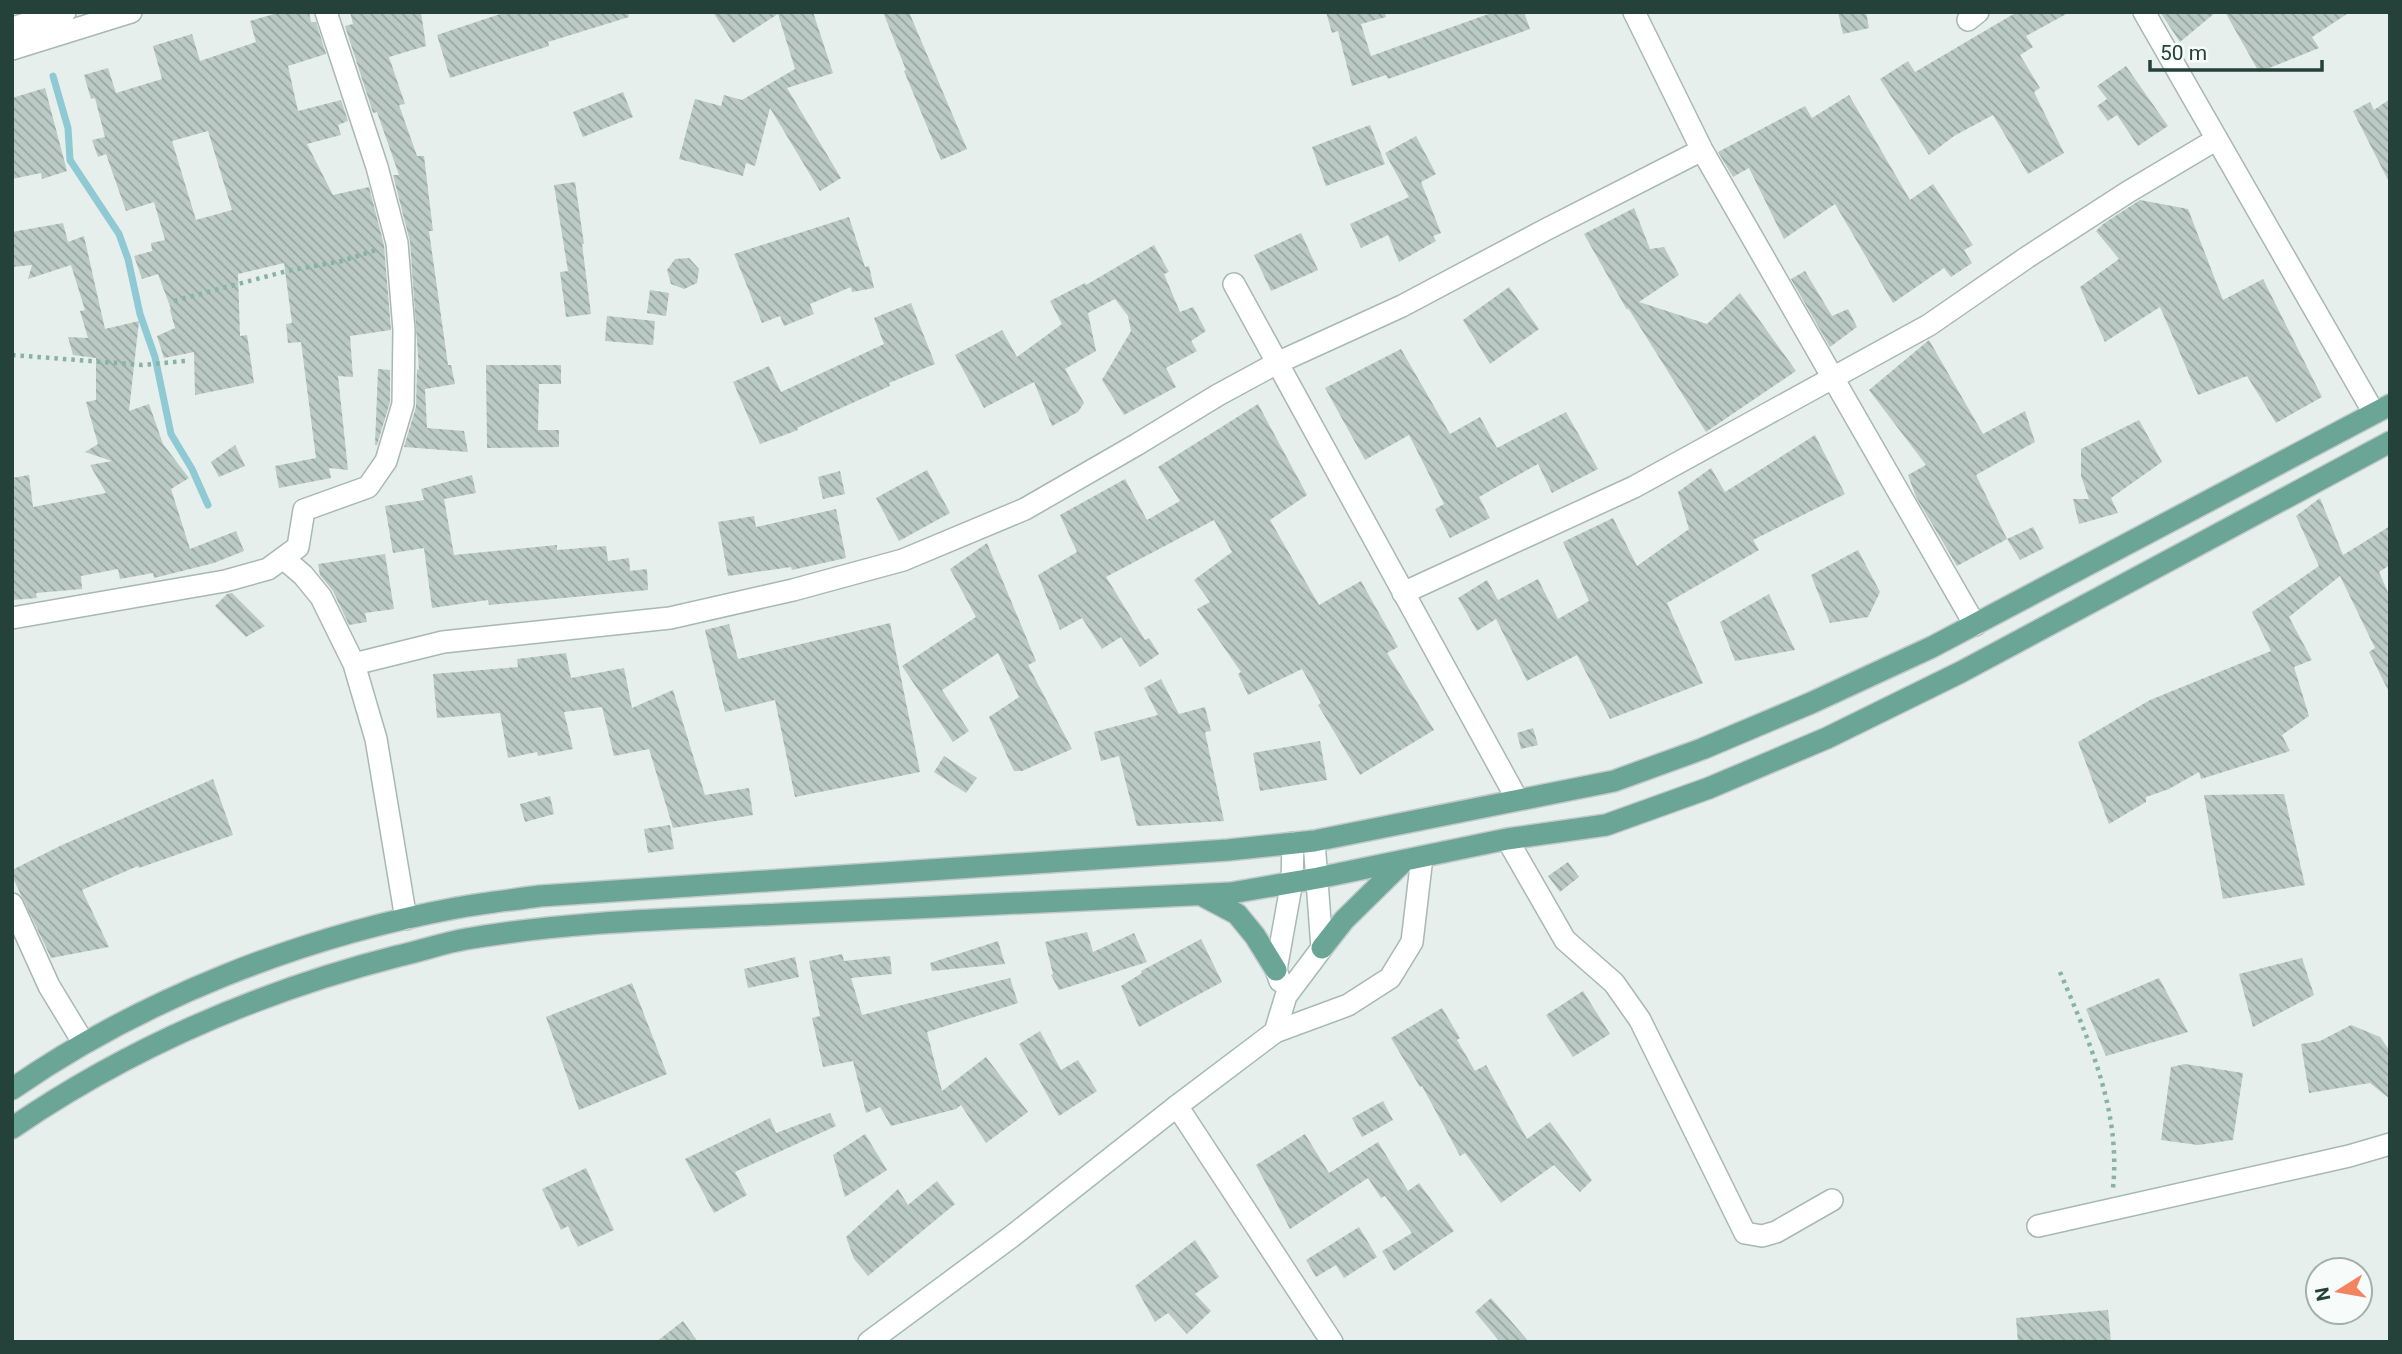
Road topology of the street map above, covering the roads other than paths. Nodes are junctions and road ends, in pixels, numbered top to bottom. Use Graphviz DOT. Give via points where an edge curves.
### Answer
graph roads {
  1 [pos="65,12"];
  2 [pos="131,12"];
  3 [pos="326,12"];
  4 [pos="1634,12"];
  5 [pos="2144,12"];
  6 [pos="12,28"];
  7 [pos="12,49"];
  8 [pos="2217,139"];
  9 [pos="1702,150"];
  10 [pos="1234,284"];
  11 [pos="1277,363"];
  12 [pos="1834,378"];
  13 [pos="2382,409"];
  14 [pos="2390,442"];
  15 [pos="283,558"];
  16 [pos="1403,593"];
  17 [pos="12,618"];
  18 [pos="1975,625"];
  19 [pos="354,664"];
  20 [pos="1517,799"];
  21 [pos="1507,839"];
  22 [pos="1304,842"];
  23 [pos="1413,860"];
  24 [pos="1318,878"];
  25 [pos="1292,881"];
  26 [pos="1201,895"];
  27 [pos="12,904"];
  28 [pos="406,919"];
  29 [pos="1322,948"];
  30 [pos="1276,970"];
  31 [pos="1286,996"];
  32 [pos="1275,1032"];
  33 [pos="83,1042"];
  34 [pos="12,1089"];
  35 [pos="1177,1106"];
  36 [pos="12,1128"];
  37 [pos="2390,1144"];
  38 [pos="1832,1200"];
  39 [pos="2038,1226"];
  40 [pos="869,1342"];
  41 [pos="1332,1342"];
  1 -- 6 [label="street"];
  2 -- 7 [label="street"];
  3 -- 15 [label="street" via="397,243 404,330 403,404 386,461 368,487 304,510 298,547"];
  4 -- 9 [label="street"];
  5 -- 8 [label="street"];
  8 -- 12 [label="street" via="2026,257 1929,325"];
  8 -- 13 [label="street"];
  9 -- 11 [label="street" via="1402,306"];
  9 -- 12 [label="street"];
  10 -- 11 [label="street"];
  11 -- 16 [label="street"];
  11 -- 19 [label="street" via="1025,509 903,560 670,618 443,642"];
  12 -- 16 [label="street" via="1634,487"];
  12 -- 18 [label="street"];
  13 -- 18 [label="main road"];
  14 -- 21 [label="main road" via="1961,672 1827,738 1606,825"];
  15 -- 17 [label="street" via="268,569 225,581"];
  15 -- 19 [label="street" via="321,597"];
  16 -- 20 [label="street"];
  18 -- 20 [label="main road" via="1702,750 1614,781"];
  19 -- 28 [label="street" via="376,739"];
  20 -- 22 [label="main road"];
  21 -- 23 [label="main road"];
  21 -- 38 [label="street" via="1565,940 1614,983 1640,1020 1745,1233 1762,1236 1776,1232"];
  22 -- 24 [label="street"];
  22 -- 25 [label="street"];
  22 -- 28 [label="main road" via="540,896"];
  23 -- 24 [label="main road"];
  23 -- 29 [label="main road" via="1344,920"];
  23 -- 32 [label="street" via="1412,942 1390,978 1348,1004"];
  24 -- 25 [label="main road"];
  24 -- 29 [label="street"];
  25 -- 26 [label="main road"];
  25 -- 30 [label="street"];
  26 -- 30 [label="main road" via="1237,914"];
  26 -- 36 [label="main road" via="682,919 545,928 463,940 359,966 195,1026 124,1060"];
  27 -- 33 [label="street" via="49,986"];
  28 -- 33 [label="main road" via="311,945 234,973"];
  29 -- 31 [label="street"];
  30 -- 31 [label="street"];
  31 -- 32 [label="street"];
  32 -- 35 [label="street"];
  33 -- 34 [label="main road"];
  35 -- 40 [label="street"];
  35 -- 41 [label="street"];
  37 -- 39 [label="street"];
}
